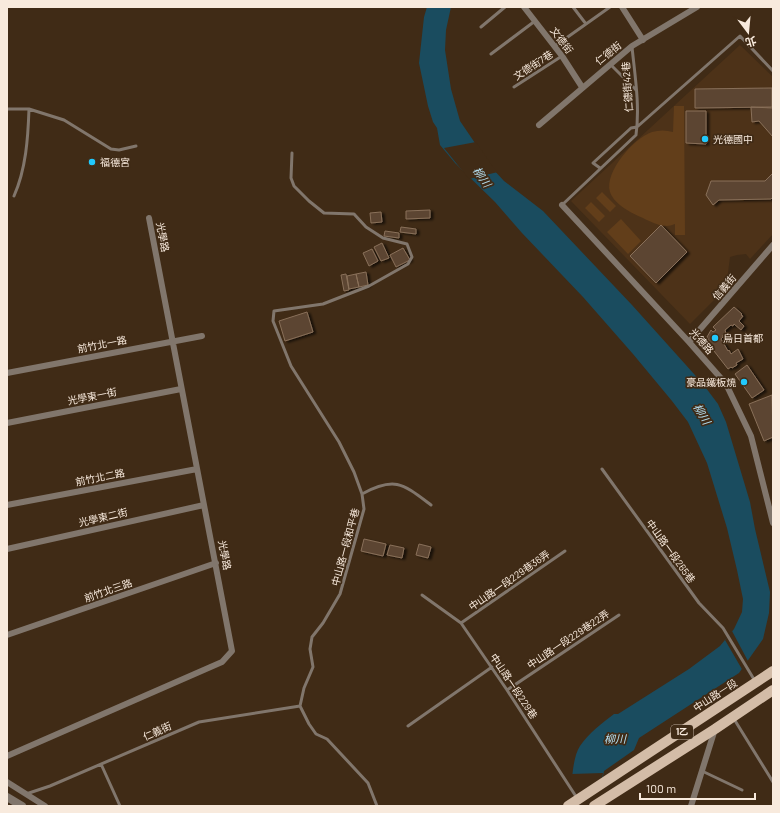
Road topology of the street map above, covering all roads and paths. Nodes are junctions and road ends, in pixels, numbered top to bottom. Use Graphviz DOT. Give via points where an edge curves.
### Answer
graph roads {
  1 [pos="505,7"];
  2 [pos="524,7"];
  3 [pos="573,7"];
  4 [pos="610,7"];
  5 [pos="622,7"];
  6 [pos="697,7"];
  7 [pos="535,20"];
  8 [pos="586,24"];
  9 [pos="481,27"];
  10 [pos="642,40"];
  11 [pos="632,46"];
  12 [pos="555,47"];
  13 [pos="491,54"];
  14 [pos="562,56"];
  15 [pos="610,64"];
  16 [pos="773,71"];
  17 [pos="514,87"];
  18 [pos="582,87"];
  19 [pos="636,90"];
  20 [pos="7,109"];
  21 [pos="29,109"];
  22 [pos="539,125"];
  23 [pos="637,127"];
  24 [pos="136,146"];
  25 [pos="292,153"];
  26 [pos="600,168"];
  27 [pos="14,196"];
  28 [pos="562,205"];
  29 [pos="149,218"];
  30 [pos="773,245"];
  31 [pos="202,336"];
  32 [pos="173,340"];
  33 [pos="689,342"];
  34 [pos="7,373"];
  35 [pos="181,389"];
  36 [pos="7,423"];
  37 [pos="197,469"];
  38 [pos="602,469"];
  39 [pos="362,494"];
  40 [pos="7,505"];
  41 [pos="204,505"];
  42 [pos="431,505"];
  43 [pos="773,523"];
  44 [pos="7,549"];
  45 [pos="566,551"];
  46 [pos="216,563"];
  47 [pos="422,595"];
  48 [pos="619,615"];
  49 [pos="461,623"];
  50 [pos="7,635"];
  51 [pos="492,667"];
  52 [pos="773,671"];
  53 [pos="756,683"];
  54 [pos="507,690"];
  55 [pos="773,690"];
  56 [pos="300,706"];
  57 [pos="733,717"];
  58 [pos="408,726"];
  59 [pos="716,728"];
  60 [pos="7,756"];
  61 [pos="101,764"];
  62 [pos="702,771"];
  63 [pos="7,782"];
  64 [pos="773,782"];
  65 [pos="742,790"];
  66 [pos="26,794"];
  67 [pos="7,796"];
  68 [pos="578,799"];
  69 [pos="22,806"];
  70 [pos="46,806"];
  71 [pos="120,806"];
  72 [pos="377,806"];
  73 [pos="568,806"];
  74 [pos="594,806"];
  75 [pos="691,806"];
  1 -- 9 [label="lane"];
  2 -- 7 [label="street, 文德街"];
  3 -- 8 [label="lane"];
  4 -- 8 [label="lane"];
  5 -- 10 [label="street"];
  6 -- 10 [label="street, 仁德街"];
  7 -- 12 [label="street, 文德街"];
  7 -- 13 [label="lane"];
  8 -- 12 [label="lane"];
  10 -- 11 [label="street, 仁德街"];
  11 -- 15 [label="street, 仁德街"];
  11 -- 19 [label="lane, 仁德街42巷"];
  12 -- 14 [label="street, 文德街"];
  14 -- 17 [label="lane, 文德街7巷"];
  14 -- 18 [label="street, 文德街"];
  15 -- 18 [label="street, 仁德街"];
  15 -- 19 [label="lane"];
  16 -- 23 [label="lane" via="740,36"];
  18 -- 22 [label="street, 仁德街"];
  19 -- 23 [label="lane, 仁德街42巷"];
  20 -- 21 [label="lane"];
  21 -- 24 [label="lane" via="64,120 110,149 119,150"];
  21 -- 27 [label="lane" via="28,135 20,183"];
  23 -- 26 [label="lane" via="636,135"];
  23 -- 26 [label="lane" via="631,128 593,163"];
  25 -- 39 [label="lane, 中山路一段和平巷" via="291,178 294,186 308,201 324,213 354,214 366,227 383,238 408,244 412,257 408,264 369,286 323,304 274,312 273,321 291,366 339,442"];
  26 -- 28 [label="lane"];
  28 -- 33 [label="street, 光德路"];
  29 -- 32 [label="street, 光學路"];
  30 -- 33 [label="street, 信義街"];
  31 -- 32 [label="street, 前竹北一路"];
  32 -- 34 [label="street, 前竹北一路"];
  32 -- 35 [label="street, 光學路"];
  33 -- 43 [label="street, 光德路" via="726,384 751,436"];
  35 -- 36 [label="street, 光學東一街"];
  35 -- 37 [label="street, 光學路"];
  37 -- 40 [label="street, 前竹北二路"];
  37 -- 41 [label="street, 光學路"];
  38 -- 53 [label="lane, 中山路一段265巷" via="699,603 723,628"];
  39 -- 42 [label="lane" via="377,485 392,483 409,488"];
  39 -- 56 [label="lane, 中山路一段和平巷" via="364,509 340,594 312,637 310,649 313,667"];
  41 -- 44 [label="street, 光學東二街"];
  41 -- 46 [label="street, 光學路"];
  45 -- 49 [label="lane, 中山路一段229巷36弄"];
  46 -- 50 [label="street, 前竹北三路"];
  46 -- 60 [label="street, 光學路" via="232,651 229,656 222,662"];
  47 -- 49 [label="lane, 中山路一段229巷"];
  48 -- 54 [label="lane, 中山路一段229巷22弄"];
  49 -- 51 [label="lane, 中山路一段229巷"];
  51 -- 54 [label="lane, 中山路一段229巷"];
  51 -- 58 [label="lane"];
  52 -- 53 [label="main road, 中山路一段 / 1乙"];
  53 -- 68 [label="main road, 中山路一段 / 1乙"];
  54 -- 68 [label="lane, 中山路一段229巷"];
  55 -- 57 [label="main road, 1乙"];
  56 -- 61 [label="lane, 仁義街" via="199,722"];
  56 -- 72 [label="lane" via="316,734 327,739 368,783"];
  57 -- 59 [label="main road, 1乙"];
  57 -- 64 [label="lane"];
  59 -- 62 [label="street"];
  59 -- 74 [label="main road, 1乙"];
  61 -- 66 [label="lane, 仁義街"];
  61 -- 71 [label="lane"];
  62 -- 65 [label="lane"];
  62 -- 75 [label="street"];
  63 -- 66 [label="street"];
  66 -- 70 [label="street"];
  67 -- 69 [label="street"];
  68 -- 73 [label="main road, 1乙"];
}
